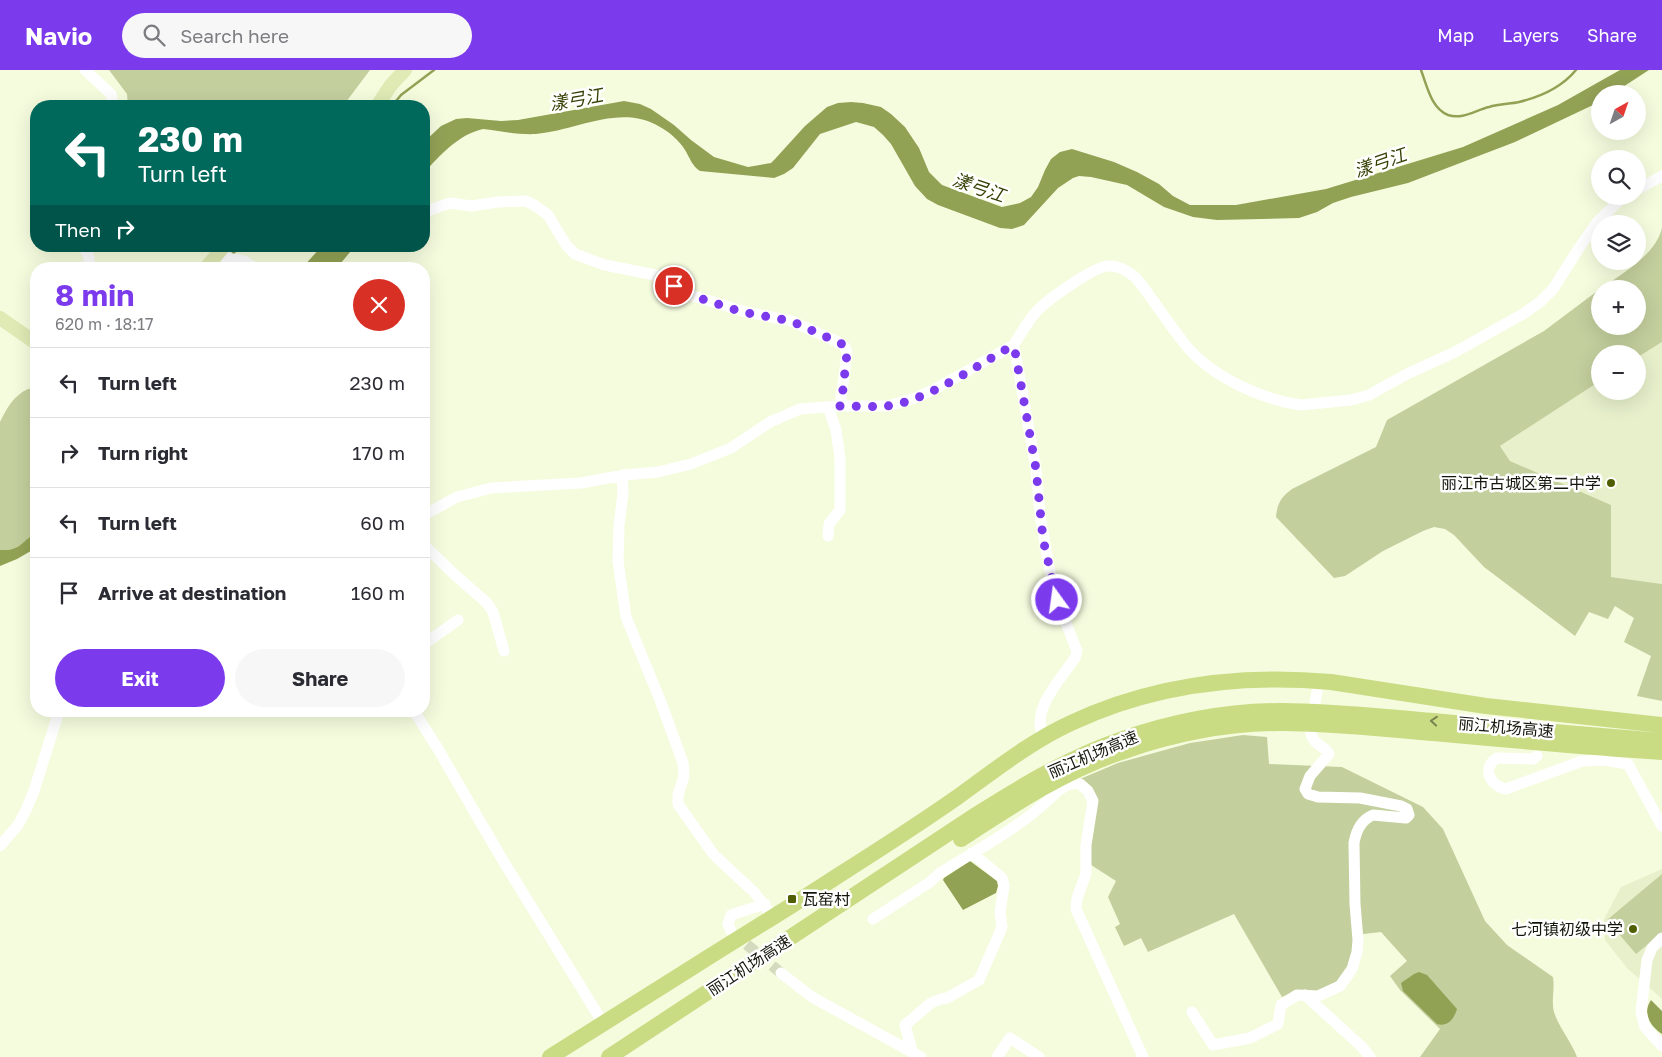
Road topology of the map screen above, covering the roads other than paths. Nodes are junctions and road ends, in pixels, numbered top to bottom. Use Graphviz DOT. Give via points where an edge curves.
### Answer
graph roads {
  1 [pos="85,70"];
  2 [pos="405,70"];
  3 [pos="112,100"];
  4 [pos="381,100"];
  5 [pos="1662,176"];
  6 [pos="1646,185"];
  7 [pos="1615,205"];
  8 [pos="430,210"];
  9 [pos="218,252"];
  10 [pos="222,252"];
  11 [pos="210,262"];
  12 [pos="246,262"];
  13 [pos="0,318"];
  14 [pos="30,339"];
  15 [pos="1012,347"];
  16 [pos="834,407"];
  17 [pos="622,475"];
  18 [pos="430,512"];
  19 [pos="828,536"];
  20 [pos="430,551"];
  21 [pos="458,620"];
  22 [pos="430,640"];
  23 [pos="504,651"];
  24 [pos="1319,681"];
  25 [pos="1315,702"];
  26 [pos="57,717"];
  27 [pos="418,717"];
  28 [pos="1311,733"];
  29 [pos="1044,737"];
  30 [pos="1660,743"];
  31 [pos="1537,756"];
  32 [pos="1662,826"];
  33 [pos="0,846"];
  34 [pos="972,853"];
  35 [pos="769,910"];
  36 [pos="873,919"];
  37 [pos="731,932"];
  38 [pos="1662,938"];
  39 [pos="782,973"];
  40 [pos="1305,995"];
  41 [pos="1192,1012"];
  42 [pos="603,1023"];
  43 [pos="1662,1046"];
  44 [pos="917,1054"];
  45 [pos="550,1057"];
  46 [pos="609,1057"];
  47 [pos="628,1057"];
  48 [pos="997,1057"];
  49 [pos="1039,1057"];
  50 [pos="1143,1057"];
  51 [pos="1370,1057"];
  1 -- 3 [label="street" via="111,94"];
  2 -- 4 [label="main road"];
  5 -- 6 [label="street"];
  7 -- 15 [label="street" via="1598,221 1553,289 1532,308 1454,352 1360,398 1301,405 1284,402 1219,373 1188,348 1136,278 1113,266 1098,268 1059,293 1036,312"];
  8 -- 16 [label="street" via="450,203 471,206 526,201 548,214 566,246 575,254 605,265 660,276 687,294 742,312 787,320 836,341 845,347 847,353 842,398"];
  9 -- 11 [label="main road"];
  10 -- 12 [label="street"];
  13 -- 14 [label="main road"];
  15 -- 16 [label="street" via="915,398 888,406"];
  15 -- 29 [label="street" via="1036,469 1048,562 1057,600 1077,651 1043,706 1040,720"];
  16 -- 17 [label="street" via="800,409 789,413 731,448 699,461 658,472"];
  16 -- 19 [label="street" via="840,458 840,510 828,524"];
  17 -- 18 [label="street" via="581,483 480,490"];
  17 -- 35 [label="street" via="618,561 626,617 683,763 684,776 678,804 714,855"];
  20 -- 23 [label="street" via="487,603 493,612"];
  21 -- 22 [label="street"];
  24 -- 25 [label="street"];
  24 -- 29 [label="highway" via="1252,679 1179,688 1096,713"];
  24 -- 30 [label="highway" via="1486,706"];
  26 -- 33 [label="street" via="26,810"];
  27 -- 42 [label="street"];
  28 -- 40 [label="street" via="1314,742 1329,754 1310,776 1305,785 1306,793 1401,806 1409,815 1406,818 1375,814 1358,829 1354,843 1358,940 1352,969 1340,986 1318,996"];
  29 -- 35 [label="highway" via="891,842"];
  30 -- 46 [label="highway, 丽江机场高速, one-way" via="1384,716 1281,711 1214,717 1139,734 1093,750 1024,785"];
  30 -- 47 [label="highway, 丽江机场高速" via="1304,723 1216,728 1142,745 1098,761 1022,801"];
  31 -- 32 [label="street" via="1533,759 1497,758 1489,767 1490,778 1496,786 1506,789 1582,761 1628,764"];
  34 -- 36 [label="street"];
  34 -- 44 [label="street" via="1002,878 1002,926 979,980 931,1004 905,1025"];
  34 -- 50 [label="street" via="1028,818 1066,785 1080,784 1088,792 1093,801 1086,844 1086,874 1076,909"];
  35 -- 37 [label="street" via="731,916 728,924"];
  35 -- 42 [label="highway"];
  38 -- 43 [label="street" via="1652,948 1647,960 1641,1012 1648,1032"];
  39 -- 44 [label="street" via="818,1000"];
  40 -- 41 [label="street" via="1297,995 1281,1005 1278,1024 1250,1038 1212,1045"];
  40 -- 51 [label="street"];
  42 -- 45 [label="highway"];
  48 -- 49 [label="street" via="1010,1038"];
}
